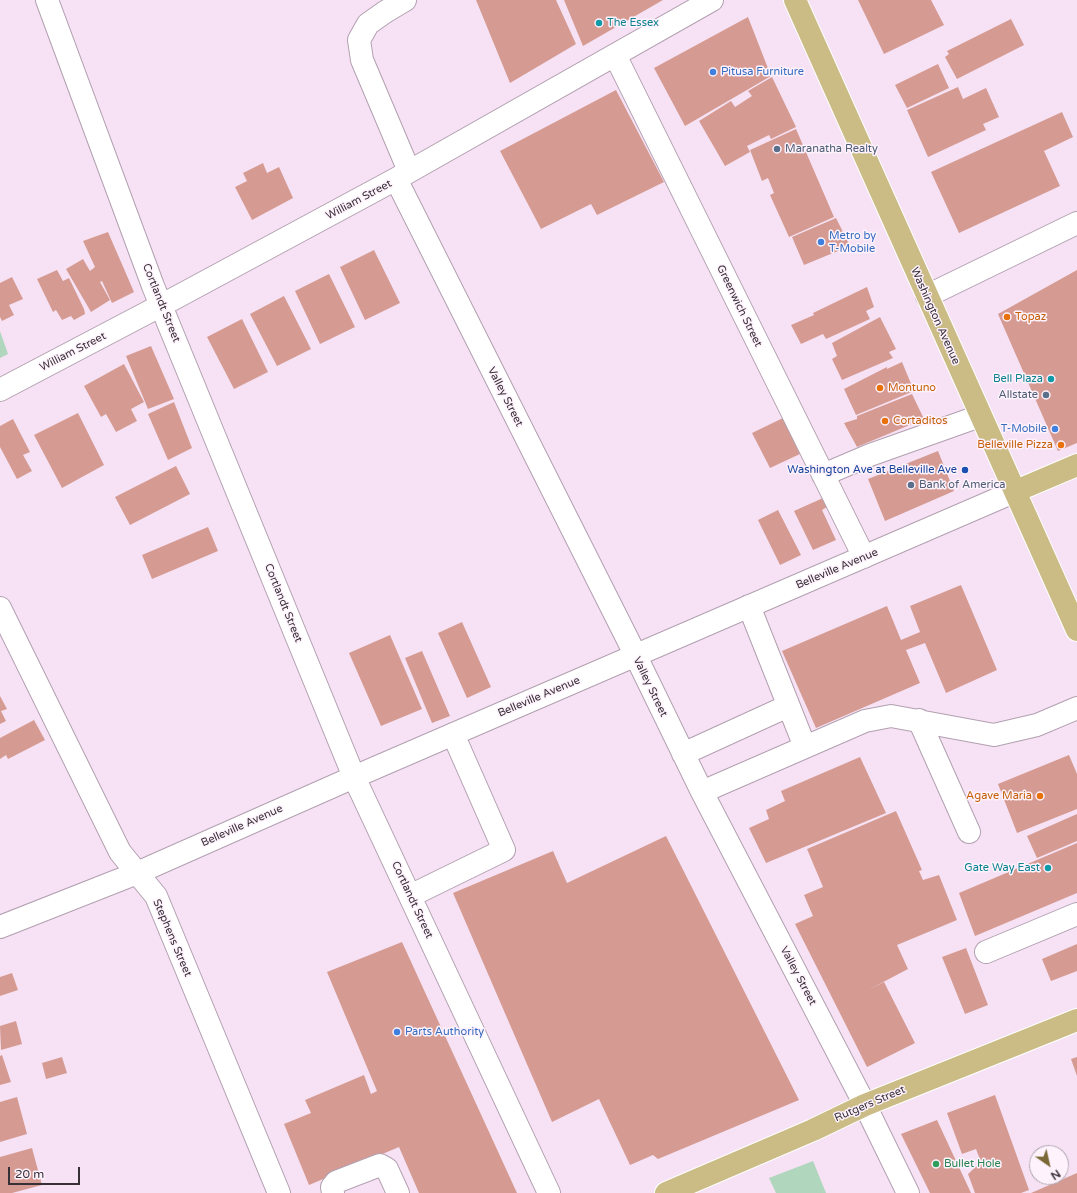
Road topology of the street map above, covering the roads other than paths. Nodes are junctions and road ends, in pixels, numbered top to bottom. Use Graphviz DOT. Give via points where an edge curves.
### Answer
graph roads {
  1 [pos="46,0"];
  2 [pos="405,0"];
  3 [pos="712,0"];
  4 [pos="795,0"];
  5 [pos="615,55"];
  6 [pos="403,175"];
  7 [pos="1077,223"];
  8 [pos="927,296"];
  9 [pos="161,306"];
  10 [pos="0,390"];
  11 [pos="980,416"];
  12 [pos="1077,465"];
  13 [pos="823,475"];
  14 [pos="1016,492"];
  15 [pos="864,557"];
  16 [pos="749,606"];
  17 [pos="0,608"];
  18 [pos="1077,630"];
  19 [pos="636,656"];
  20 [pos="788,706"];
  21 [pos="1077,708"];
  22 [pos="919,720"];
  23 [pos="453,734"];
  24 [pos="805,747"];
  25 [pos="683,754"];
  26 [pos="354,777"];
  27 [pos="702,792"];
  28 [pos="969,832"];
  29 [pos="137,873"];
  30 [pos="410,896"];
  31 [pos="1077,914"];
  32 [pos="0,927"];
  33 [pos="986,952"];
  34 [pos="1077,1020"];
  35 [pos="865,1105"];
  36 [pos="279,1193"];
  37 [pos="333,1193"];
  38 [pos="398,1193"];
  39 [pos="549,1193"];
  40 [pos="666,1193"];
  41 [pos="908,1193"];
  1 -- 9 [label="street, Cortlandt Street"];
  2 -- 6 [label="street, Valley Street" via="368,24 359,40 362,60"];
  3 -- 5 [label="street, William Street"];
  4 -- 8 [label="main road, Washington Avenue"];
  5 -- 6 [label="street, William Street"];
  5 -- 13 [label="street, Greenwich Street"];
  6 -- 9 [label="street, William Street"];
  6 -- 19 [label="street, Valley Street"];
  7 -- 8 [label="street"];
  8 -- 11 [label="main road, Washington Avenue"];
  9 -- 10 [label="street, William Street"];
  9 -- 26 [label="street, Cortlandt Street"];
  11 -- 13 [label="street" via="870,455"];
  11 -- 14 [label="main road, Washington Avenue"];
  12 -- 14 [label="main road, Belleville Avenue"];
  13 -- 15 [label="street, Greenwich Street"];
  14 -- 15 [label="street, Belleville Avenue"];
  14 -- 18 [label="main road, Washington Avenue"];
  15 -- 16 [label="street, Belleville Avenue"];
  16 -- 19 [label="street, Belleville Avenue"];
  16 -- 20 [label="street"];
  17 -- 29 [label="street, Stephens Street" via="120,852"];
  19 -- 23 [label="street, Belleville Avenue"];
  19 -- 25 [label="street, Valley Street"];
  20 -- 24 [label="street"];
  20 -- 25 [label="street"];
  21 -- 22 [label="street" via="1037,725 994,735"];
  22 -- 24 [label="street" via="891,716 865,721"];
  22 -- 28 [label="street"];
  23 -- 26 [label="street, Belleville Avenue"];
  23 -- 30 [label="street" via="504,850"];
  24 -- 27 [label="street"];
  25 -- 27 [label="street, Valley Street"];
  26 -- 29 [label="street, Belleville Avenue"];
  26 -- 30 [label="street, Cortlandt Street"];
  27 -- 35 [label="street, Valley Street"];
  29 -- 32 [label="street, Belleville Avenue"];
  29 -- 36 [label="street, Stephens Street" via="156,896"];
  30 -- 39 [label="street, Cortlandt Street"];
  31 -- 33 [label="street"];
  34 -- 35 [label="main road, Rutgers Street"];
  35 -- 40 [label="main road, Rutgers Street"];
  35 -- 41 [label="street, Valley Street"];
  37 -- 38 [label="street" via="332,1187 336,1182 380,1165 387,1169"];
}
